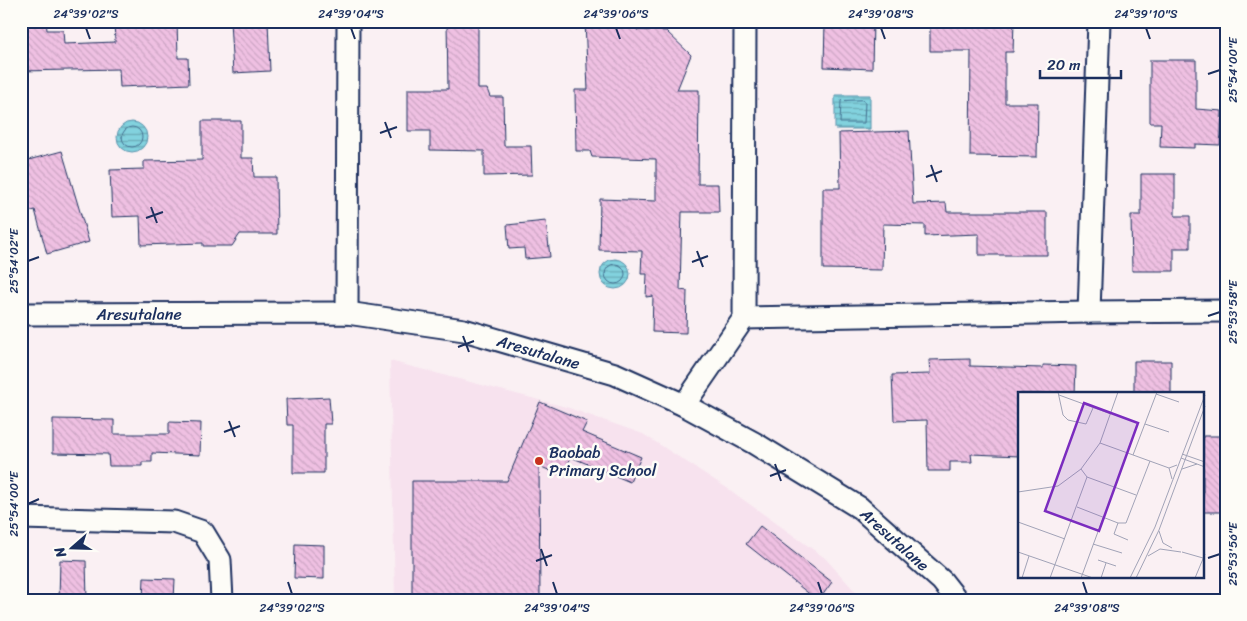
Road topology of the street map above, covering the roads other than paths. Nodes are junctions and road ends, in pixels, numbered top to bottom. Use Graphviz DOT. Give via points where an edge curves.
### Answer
graph roads {
  1 [pos="348,21"];
  2 [pos="745,21"];
  3 [pos="1099,21"];
  4 [pos="1226,311"];
  5 [pos="1089,312"];
  6 [pos="347,313"];
  7 [pos="21,314"];
  8 [pos="744,318"];
  9 [pos="684,405"];
  10 [pos="21,518"];
  11 [pos="222,600"];
  12 [pos="957,600"];
  1 -- 6 [label="street"];
  2 -- 8 [label="street"];
  3 -- 5 [label="street"];
  4 -- 5 [label="street"];
  5 -- 8 [label="street"];
  6 -- 7 [label="street, Aresutalane"];
  6 -- 9 [label="street, Aresutalane" via="464,330 615,374"];
  8 -- 9 [label="street"];
  9 -- 12 [label="street, Aresutalane" via="754,442 860,508 942,581"];
  10 -- 11 [label="street" via="174,522 203,532 220,560"];
}
